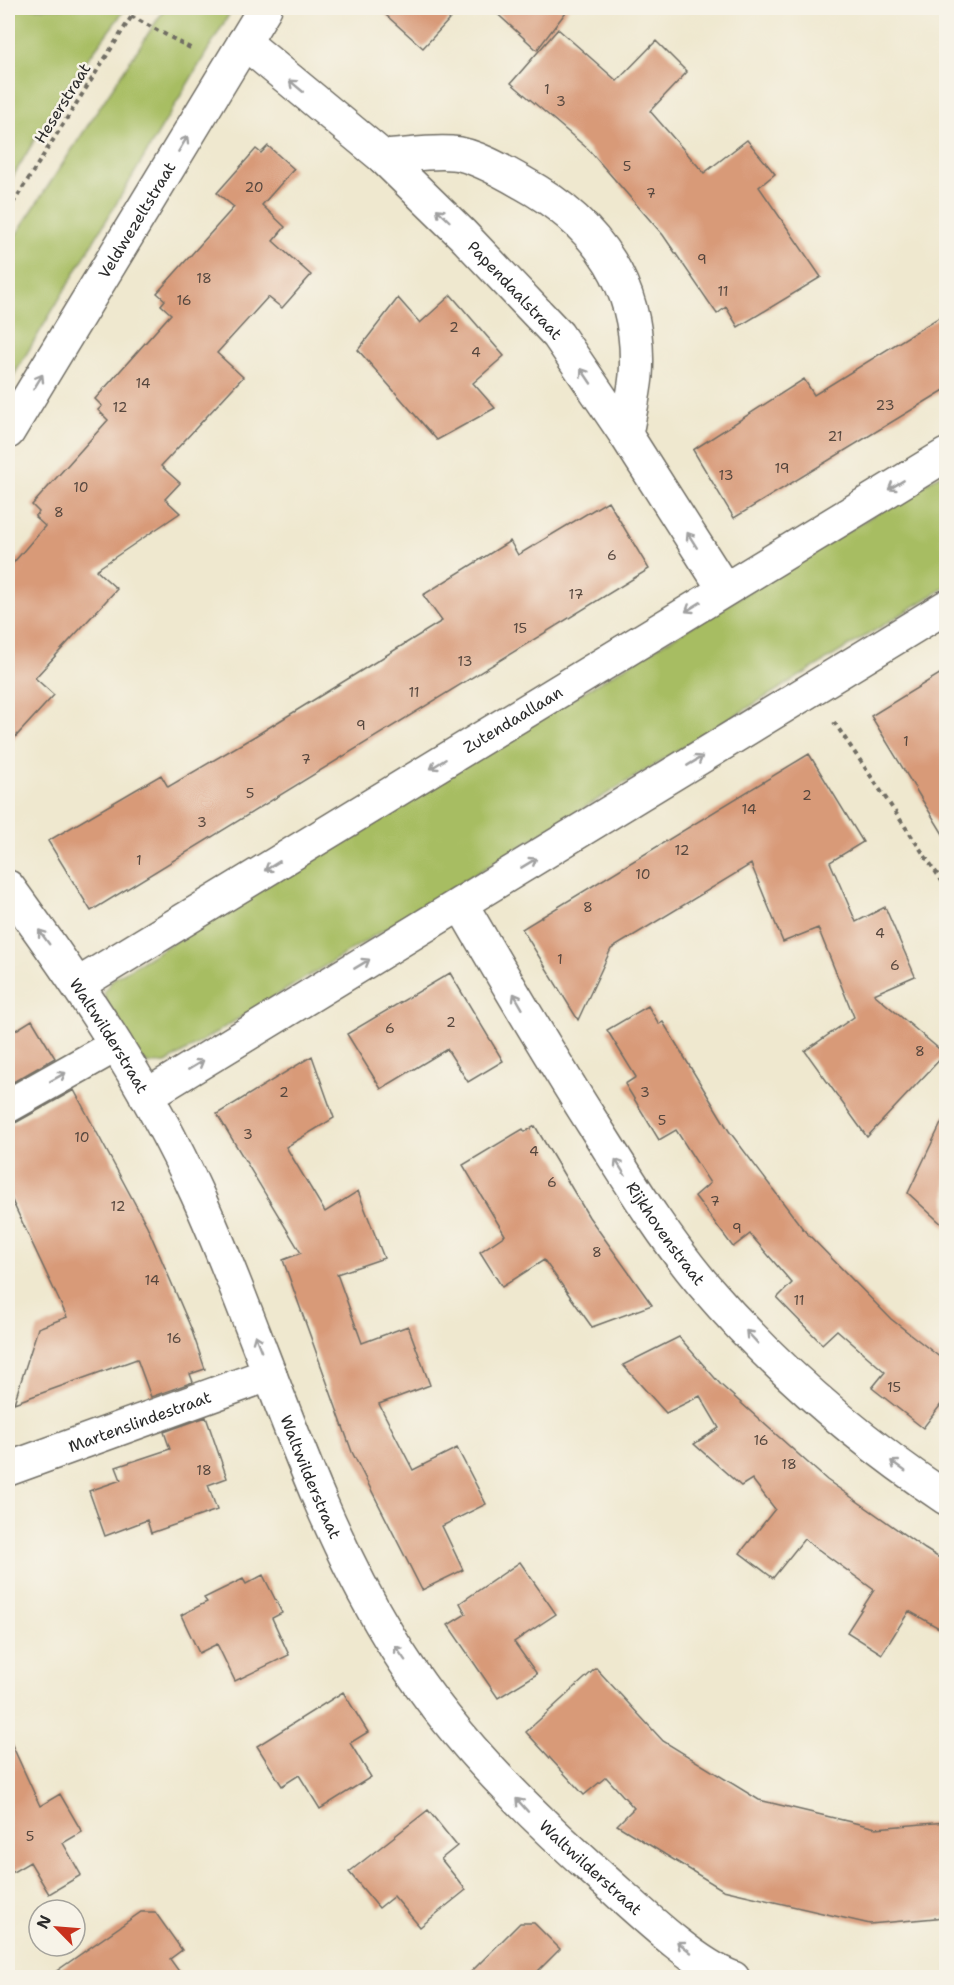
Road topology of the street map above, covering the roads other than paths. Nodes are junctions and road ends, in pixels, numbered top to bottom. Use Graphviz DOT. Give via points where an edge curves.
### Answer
graph roads {
  1 [pos="265,8"];
  2 [pos="244,42"];
  3 [pos="383,157"];
  4 [pos="8,432"];
  5 [pos="626,435"];
  6 [pos="946,455"];
  7 [pos="723,589"];
  8 [pos="946,607"];
  9 [pos="8,886"];
  10 [pos="461,904"];
  11 [pos="79,984"];
  12 [pos="116,1045"];
  13 [pos="146,1096"];
  14 [pos="8,1106"];
  15 [pos="270,1374"];
  16 [pos="8,1469"];
  17 [pos="946,1498"];
  18 [pos="734,1977"];
  1 -- 2 [label="street, Veldwezeltstraat"];
  3 -- 2 [label="street, Papendaalstraat, one-way"];
  4 -- 2 [label="street, Veldwezeltstraat, one-way"];
  5 -- 3 [label="street, Papendaalstraat, one-way" via="558,334"];
  3 -- 5 [label="street" via="454,152 495,167 571,213 603,250 623,285 633,327 636,376"];
  7 -- 5 [label="street, Papendaalstraat, one-way"];
  6 -- 7 [label="street, Zutendaallaan, one-way"];
  7 -- 11 [label="street, Zutendaallaan, one-way"];
  10 -- 8 [label="street, one-way"];
  11 -- 9 [label="street, Waltwilderstraat, one-way"];
  13 -- 10 [label="street, one-way"];
  17 -- 10 [label="street, Rijkhovenstraat, one-way" via="858,1436 775,1361 703,1284 639,1197 546,1050"];
  11 -- 12 [label="street, Waltwilderstraat"];
  12 -- 13 [label="street, Waltwilderstraat"];
  14 -- 12 [label="street, one-way"];
  15 -- 13 [label="street, Waltwilderstraat, one-way" via="196,1192"];
  15 -- 16 [label="street, Martenslindestraat"];
  18 -- 15 [label="street, Waltwilderstraat, one-way" via="718,1972 653,1922 532,1816 450,1725 389,1637 345,1553 304,1466"];
}
